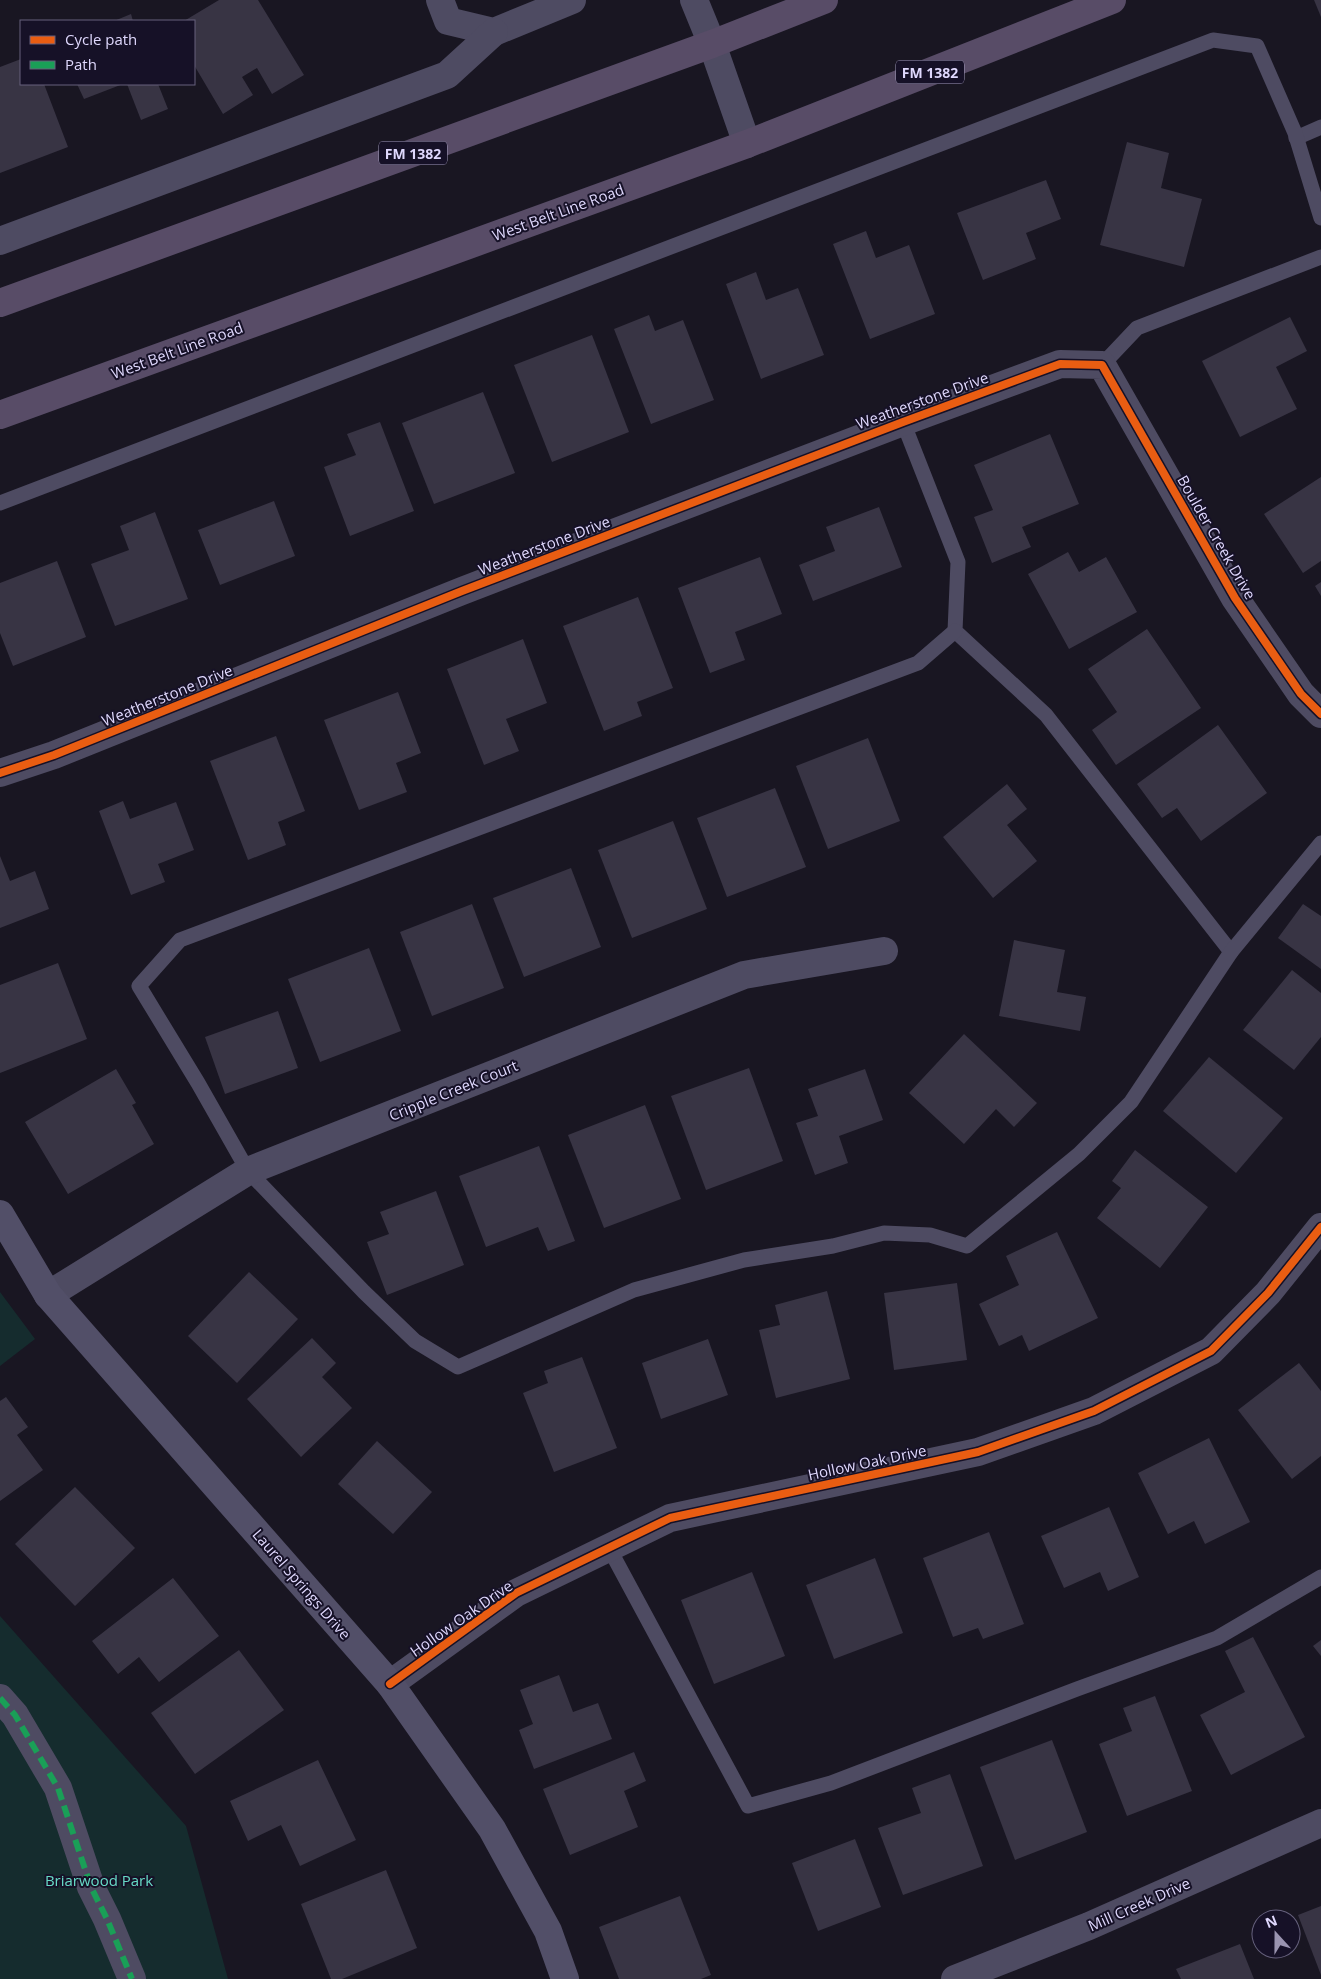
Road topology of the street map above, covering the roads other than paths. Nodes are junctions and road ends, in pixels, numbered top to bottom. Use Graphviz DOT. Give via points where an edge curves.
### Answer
graph roads {
  1 [pos="440,0"];
  2 [pos="572,0"];
  3 [pos="694,0"];
  4 [pos="824,0"];
  5 [pos="1112,0"];
  6 [pos="494,32"];
  7 [pos="712,44"];
  8 [pos="1321,127"];
  9 [pos="1296,138"];
  10 [pos="747,144"];
  11 [pos="1321,218"];
  12 [pos="0,241"];
  13 [pos="1321,257"];
  14 [pos="0,304"];
  15 [pos="1102,364"];
  16 [pos="0,415"];
  17 [pos="903,422"];
  18 [pos="0,503"];
  19 [pos="955,631"];
  20 [pos="1321,714"];
  21 [pos="2,766"];
  22 [pos="1321,843"];
  23 [pos="884,951"];
  24 [pos="1231,952"];
  25 [pos="248,1171"];
  26 [pos="0,1214"];
  27 [pos="1321,1227"];
  28 [pos="48,1295"];
  29 [pos="609,1548"];
  30 [pos="1321,1577"];
  31 [pos="390,1684"];
  32 [pos="0,1698"];
  33 [pos="1321,1824"];
  34 [pos="132,1979"];
  35 [pos="565,1979"];
  36 [pos="955,1979"];
  1 -- 6 [label="street" via="448,20"];
  2 -- 6 [label="street"];
  3 -- 7 [label="street"];
  4 -- 7 [label="main road, FM 1382"];
  5 -- 10 [label="main road, West Belt Line Road / FM 1382"];
  6 -- 12 [label="street" via="447,74"];
  7 -- 10 [label="street"];
  7 -- 14 [label="main road, FM 1382"];
  8 -- 9 [label="lane"];
  9 -- 11 [label="lane"];
  9 -- 18 [label="lane" via="1257,46 1213,40"];
  10 -- 16 [label="main road, West Belt Line Road / FM 1382"];
  13 -- 15 [label="lane" via="1137,328"];
  15 -- 17 [label="street, Weatherstone Drive" via="1060,364"];
  15 -- 20 [label="street, Boulder Creek Drive" via="1234,598 1300,694"];
  17 -- 19 [label="lane" via="958,562"];
  17 -- 21 [label="street, Weatherstone Drive" via="453,595 54,755"];
  19 -- 24 [label="lane" via="1046,715"];
  19 -- 25 [label="lane" via="918,663 180,940 138,986"];
  22 -- 24 [label="lane"];
  23 -- 25 [label="street, Cripple Creek Court" via="744,975"];
  24 -- 25 [label="lane" via="1131,1102 1079,1154 967,1246 930,1235 884,1233 833,1246 744,1260 634,1290 458,1367 415,1341"];
  25 -- 28 [label="street, Cripple Creek Court"];
  26 -- 28 [label="street, Laurel Springs Drive"];
  27 -- 29 [label="street, Hollow Oak Drive" via="1268,1293 1211,1351 1094,1410 978,1452 670,1518"];
  28 -- 31 [label="street, Laurel Springs Drive"];
  29 -- 30 [label="lane" via="748,1806 831,1783 1217,1638"];
  29 -- 31 [label="street, Hollow Oak Drive" via="516,1593"];
  31 -- 35 [label="street, Laurel Springs Drive" via="492,1829 548,1931"];
  32 -- 34 [label="street" via="15,1715 58,1788 91,1887"];
  33 -- 36 [label="street, Mill Creek Drive" via="1089,1926"];
}
